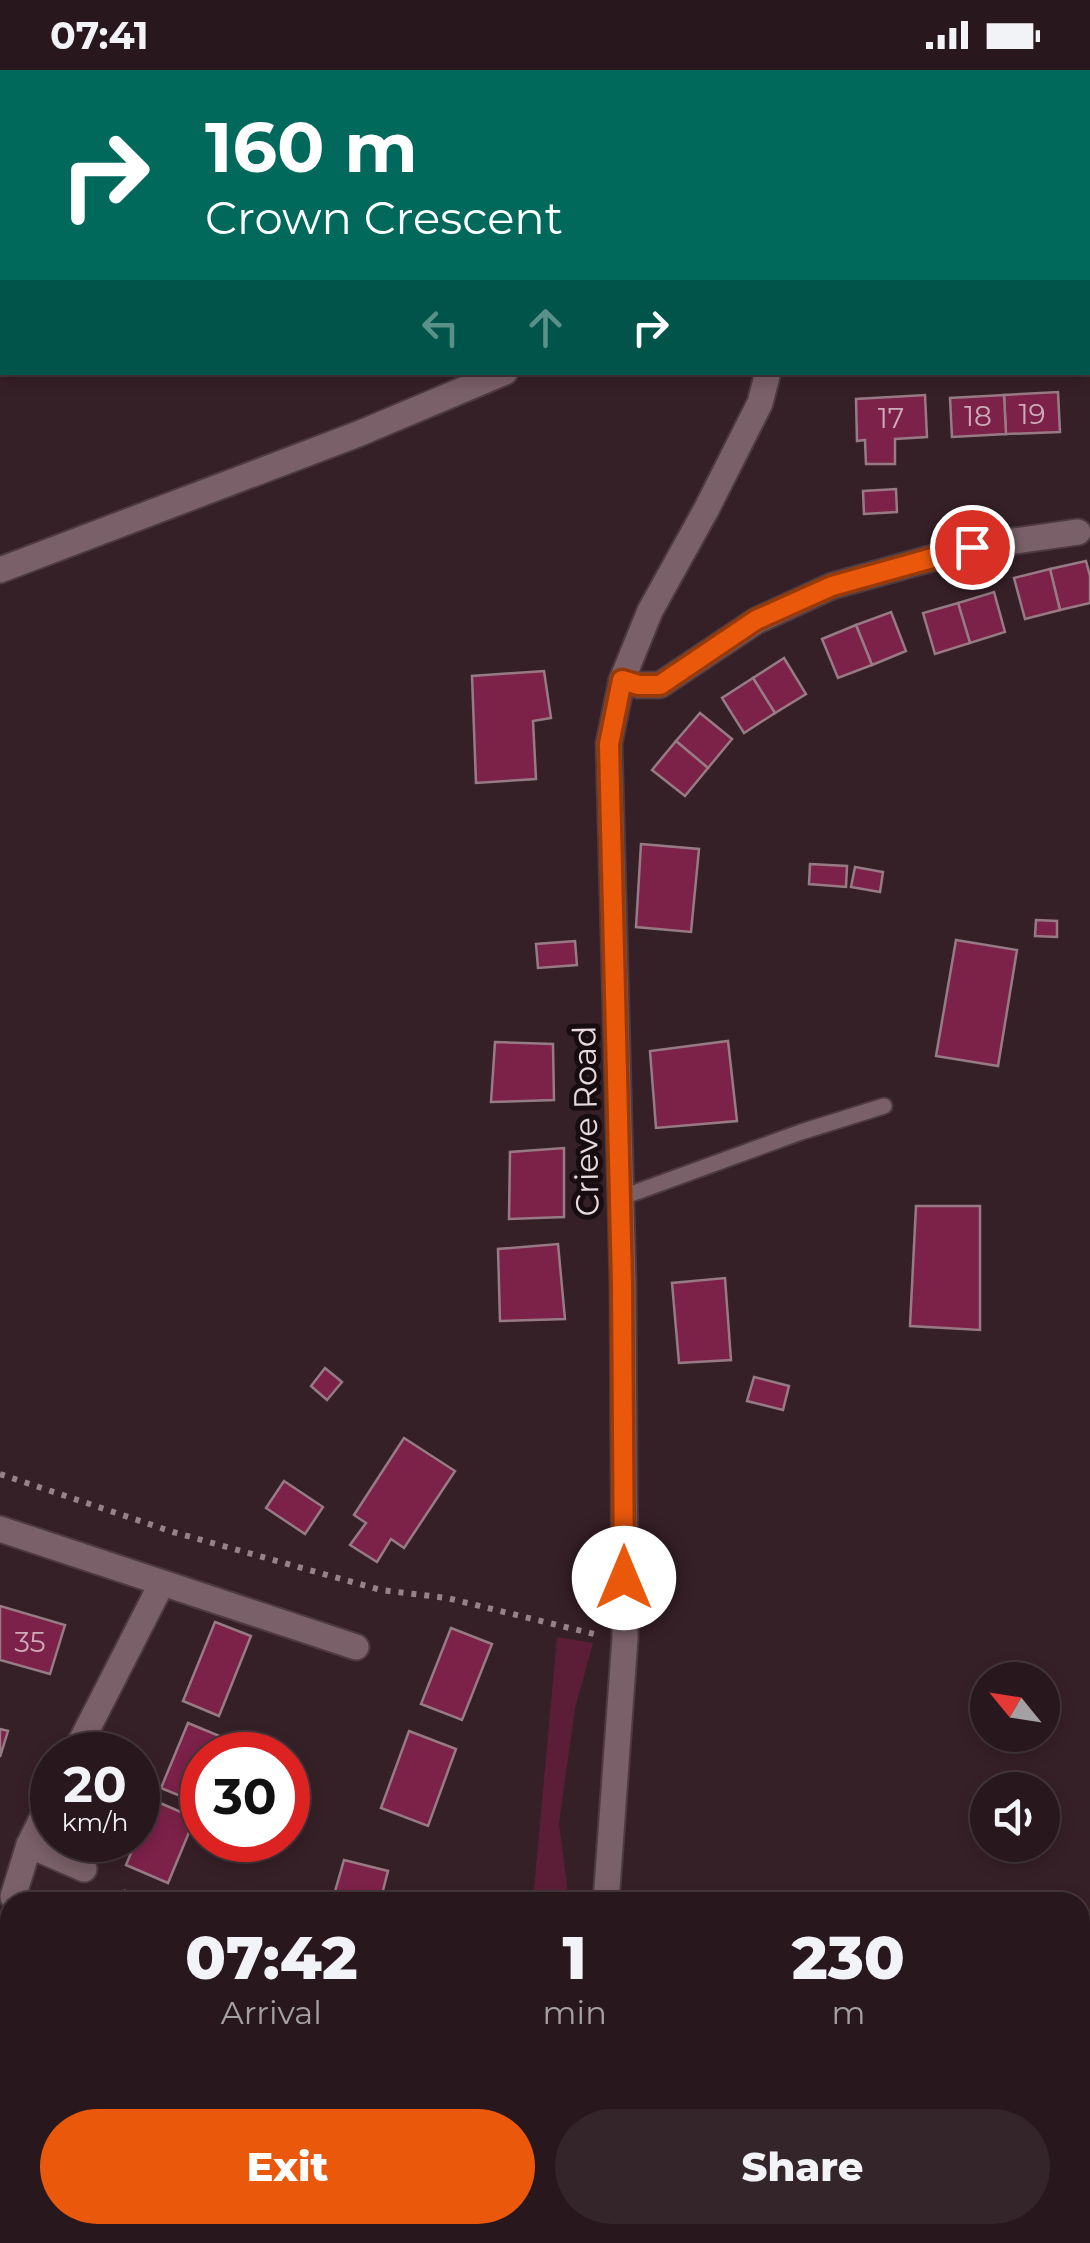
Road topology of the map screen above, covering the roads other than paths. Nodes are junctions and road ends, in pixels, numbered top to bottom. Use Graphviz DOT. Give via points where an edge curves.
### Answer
graph roads {
  1 [pos="498,375"];
  2 [pos="767,375"];
  3 [pos="1078,532"];
  4 [pos="0,570"];
  5 [pos="622,680"];
  6 [pos="884,1106"];
  7 [pos="620,1198"];
  8 [pos="0,1529"];
  9 [pos="162,1583"];
  10 [pos="356,1647"];
  11 [pos="86,1732"];
  12 [pos="30,1841"];
  13 [pos="28,1845"];
  14 [pos="84,1868"];
  15 [pos="14,1892"];
  16 [pos="607,1892"];
  1 -- 4 [label="street"];
  2 -- 5 [label="street, Crieve Road" via="760,404 650,612"];
  3 -- 5 [label="street" via="972,547 832,586 756,620 660,685"];
  5 -- 7 [label="street, Crieve Road" via="609,744"];
  6 -- 7 [label="lane"];
  7 -- 16 [label="street, Crieve Road" via="624,1638"];
  8 -- 9 [label="street"];
  9 -- 10 [label="street"];
  9 -- 11 [label="street"];
  12 -- 13 [label="street"];
  13 -- 14 [label="street"];
  13 -- 15 [label="street"];
}
